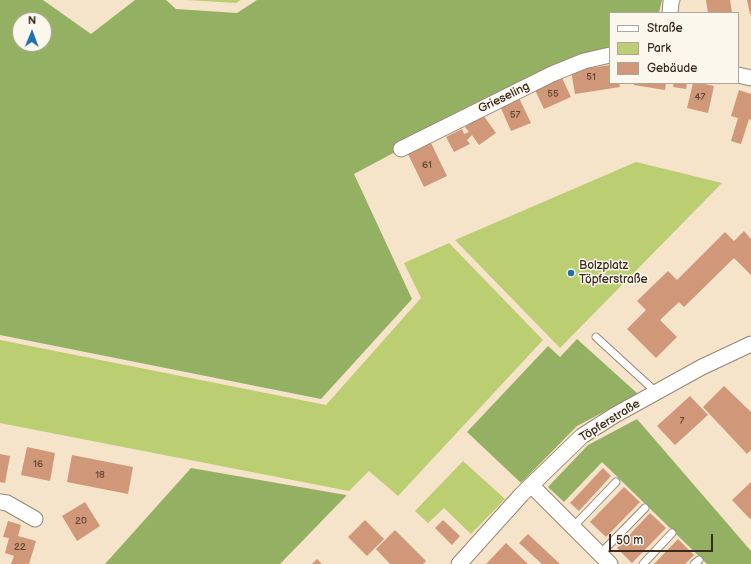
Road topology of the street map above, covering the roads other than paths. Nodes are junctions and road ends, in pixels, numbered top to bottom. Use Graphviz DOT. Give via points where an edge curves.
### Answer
graph roads {
  1 [pos="672,0"];
  2 [pos="670,12"];
  3 [pos="609,56"];
  4 [pos="739,75"];
  5 [pos="751,78"];
  6 [pos="401,149"];
  7 [pos="596,337"];
  8 [pos="751,344"];
  9 [pos="656,392"];
  10 [pos="616,482"];
  11 [pos="531,485"];
  12 [pos="0,502"];
  13 [pos="645,508"];
  14 [pos="35,519"];
  15 [pos="572,527"];
  16 [pos="672,533"];
  17 [pos="605,559"];
  18 [pos="459,564"];
  19 [pos="643,564"];
  1 -- 2 [label="street"];
  3 -- 6 [label="street, Grieseling" via="584,61 552,74"];
  4 -- 5 [label="street"];
  7 -- 9 [label="lane"];
  8 -- 9 [label="street, Töpferstraße"];
  9 -- 11 [label="street, Töpferstraße" via="582,436"];
  10 -- 15 [label="lane"];
  11 -- 15 [label="street"];
  11 -- 18 [label="street, Töpferstraße"];
  12 -- 14 [label="street" via="8,503"];
  13 -- 17 [label="lane"];
  15 -- 17 [label="street"];
  16 -- 19 [label="lane"];
}
